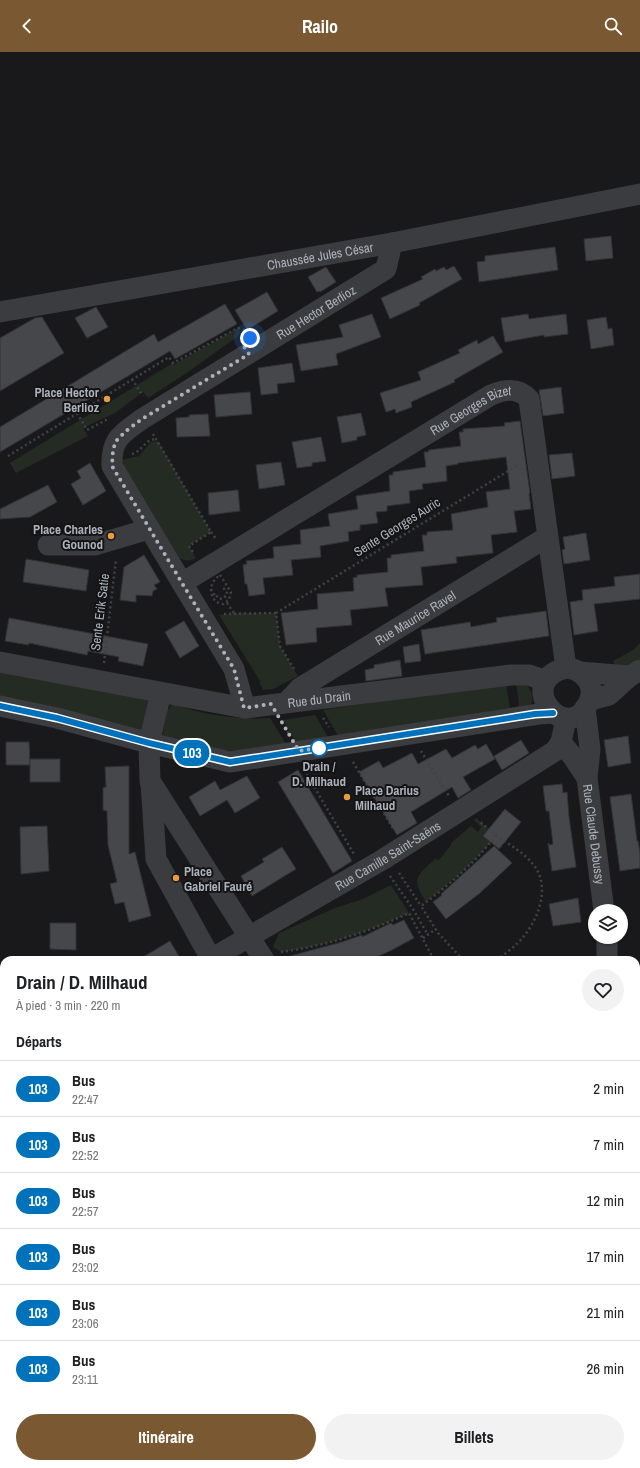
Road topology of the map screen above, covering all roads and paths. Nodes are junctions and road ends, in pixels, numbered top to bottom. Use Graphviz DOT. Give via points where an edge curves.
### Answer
graph roads {
  1 [pos="640,194"];
  2 [pos="392,243"];
  3 [pos="0,312"];
  4 [pos="249,354"];
  5 [pos="132,379"];
  6 [pos="142,397"];
  7 [pos="77,413"];
  8 [pos="103,422"];
  9 [pos="157,439"];
  10 [pos="8,456"];
  11 [pos="522,462"];
  12 [pos="149,529"];
  13 [pos="211,532"];
  14 [pos="213,536"];
  15 [pos="547,537"];
  16 [pos="48,545"];
  17 [pos="191,549"];
  18 [pos="117,556"];
  19 [pos="182,583"];
  20 [pos="211,590"];
  21 [pos="213,598"];
  22 [pos="227,603"];
  23 [pos="234,613"];
  24 [pos="276,613"];
  25 [pos="219,614"];
  26 [pos="0,662"];
  27 [pos="572,670"];
  28 [pos="103,671"];
  29 [pos="635,673"];
  30 [pos="546,681"];
  31 [pos="303,686"];
  32 [pos="161,693"];
  33 [pos="279,703"];
  34 [pos="588,704"];
  35 [pos="0,706"];
  36 [pos="244,708"];
  37 [pos="560,716"];
  38 [pos="410,734"];
  39 [pos="561,742"];
  40 [pos="149,743"];
  41 [pos="339,745"];
  42 [pos="299,751"];
  43 [pos="587,778"];
  44 [pos="150,781"];
  45 [pos="467,815"];
  46 [pos="496,835"];
  47 [pos="400,849"];
  48 [pos="377,869"];
  49 [pos="398,871"];
  50 [pos="603,904"];
  51 [pos="421,906"];
  52 [pos="436,929"];
  53 [pos="428,935"];
  54 [pos="250,936"];
  55 [pos="423,938"];
  56 [pos="607,944"];
  57 [pos="271,955"];
  58 [pos="208,956"];
  59 [pos="215,956"];
  60 [pos="432,956"];
  61 [pos="460,956"];
  62 [pos="502,956"];
  63 [pos="607,956"];
  1 -- 2 [label="street, Chaussée Jules César"];
  2 -- 3 [label="street, Chaussée Jules César"];
  2 -- 4 [label="street, Rue Hector Berlioz" via="386,270"];
  4 -- 5 [label="path" via="242,344 250,338 244,330 238,328 173,363 168,357"];
  4 -- 12 [label="street, Rue Hector Berlioz" via="142,419 116,441 112,466"];
  5 -- 6 [label="path"];
  5 -- 7 [label="path"];
  7 -- 8 [label="path" via="87,430"];
  7 -- 10 [label="path"];
  9 -- 13 [label="path"];
  11 -- 24 [label="path, Sente Georges Auric"];
  12 -- 16 [label="street" via="95,545"];
  12 -- 19 [label="street, Rue Hector Berlioz"];
  13 -- 14 [label="path"];
  13 -- 17 [label="path" via="189,546"];
  15 -- 19 [label="street, Rue Georges Bizet" via="529,399 520,391 507,390 492,395"];
  15 -- 27 [label="street, Rue Georges Bizet"];
  15 -- 31 [label="street, Rue Maurice Ravel"];
  18 -- 28 [label="path, Sente Erik Satie"];
  19 -- 36 [label="street, Rue Hector Berlioz" via="234,669"];
  20 -- 22 [label="path" via="215,596 222,599 227,595 224,589 228,586 231,594"];
  21 -- 22 [label="path" via="218,602"];
  22 -- 23 [label="path"];
  23 -- 24 [label="path"];
  23 -- 25 [label="path"];
  24 -- 31 [label="path" via="280,646"];
  26 -- 32 [label="street, Rue du Drain"];
  27 -- 29 [label="street"];
  27 -- 30 [label="street" via="552,673"];
  27 -- 34 [label="street" via="588,680"];
  29 -- 34 [label="street" via="609,695"];
  30 -- 33 [label="street, Rue du Drain" via="529,675 511,674"];
  30 -- 37 [label="street" via="543,695 545,703"];
  31 -- 33 [label="street, Rue Maurice Ravel"];
  32 -- 36 [label="street, Rue du Drain"];
  32 -- 40 [label="street"];
  33 -- 36 [label="street, Rue du Drain"];
  33 -- 42 [label="path"];
  34 -- 37 [label="street" via="573,718"];
  34 -- 43 [label="street" via="590,749"];
  35 -- 40 [label="street" via="57,718"];
  37 -- 38 [label="street" via="539,714"];
  37 -- 39 [label="street"];
  38 -- 41 [label="street"];
  38 -- 45 [label="path"];
  39 -- 43 [label="street, Rue Claude Debussy"];
  39 -- 45 [label="street, Rue Camille Saint-Saëns" via="555,751"];
  40 -- 42 [label="street" via="230,762"];
  40 -- 44 [label="street"];
  41 -- 42 [label="street"];
  41 -- 47 [label="path" via="345,755 348,754 397,835 392,838"];
  42 -- 48 [label="path" via="305,762 300,763 357,860 362,856"];
  43 -- 50 [label="street, Rue Claude Debussy"];
  44 -- 54 [label="street"];
  44 -- 58 [label="street" via="156,858"];
  45 -- 46 [label="path"];
  45 -- 47 [label="street, Rue Camille Saint-Saëns"];
  46 -- 51 [label="path" via="465,870"];
  46 -- 62 [label="path" via="533,864 539,872 542,890 534,923"];
  47 -- 48 [label="street, Rue Camille Saint-Saëns"];
  48 -- 53 [label="path" via="413,909"];
  48 -- 54 [label="street, Rue Camille Saint-Saëns"];
  49 -- 51 [label="path"];
  51 -- 52 [label="path"];
  52 -- 53 [label="path"];
  52 -- 61 [label="path"];
  53 -- 55 [label="path"];
  54 -- 57 [label="street"];
  54 -- 59 [label="street, Rue Camille Saint-Saëns"];
  55 -- 57 [label="path" via="409,913 340,940"];
  55 -- 60 [label="path"];
  56 -- 63 [label="street"];
}
